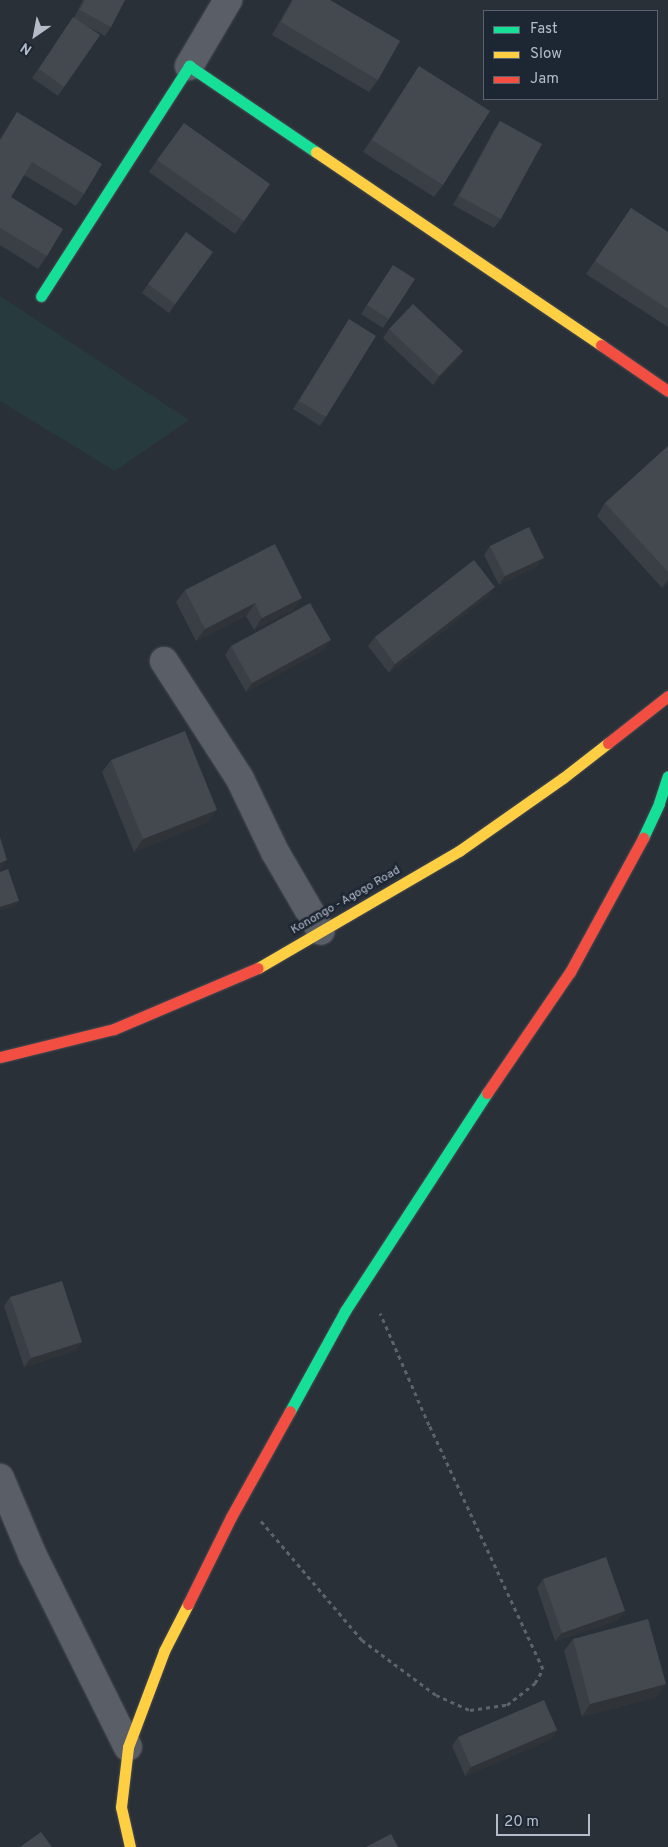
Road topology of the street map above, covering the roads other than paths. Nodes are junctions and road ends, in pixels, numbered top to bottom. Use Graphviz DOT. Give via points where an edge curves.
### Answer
graph roads {
  1 [pos="228,0"];
  2 [pos="189,66"];
  3 [pos="41,296"];
  4 [pos="668,391"];
  5 [pos="164,661"];
  6 [pos="668,696"];
  7 [pos="668,776"];
  8 [pos="321,931"];
  9 [pos="0,1057"];
  10 [pos="0,1478"];
  11 [pos="128,1747"];
  12 [pos="130,1847"];
  1 -- 2 [label="street"];
  2 -- 3 [label="street"];
  2 -- 4 [label="street"];
  5 -- 8 [label="street" via="240,779 275,852"];
  6 -- 8 [label="street, Konongo - Agogo Road" via="563,778 459,852"];
  7 -- 11 [label="street" via="660,803 638,848 570,972 345,1311 241,1498 164,1651"];
  8 -- 9 [label="street, Konongo - Agogo Road" via="257,968 114,1030"];
  10 -- 11 [label="street" via="33,1556"];
  11 -- 12 [label="street" via="121,1807"];
}
